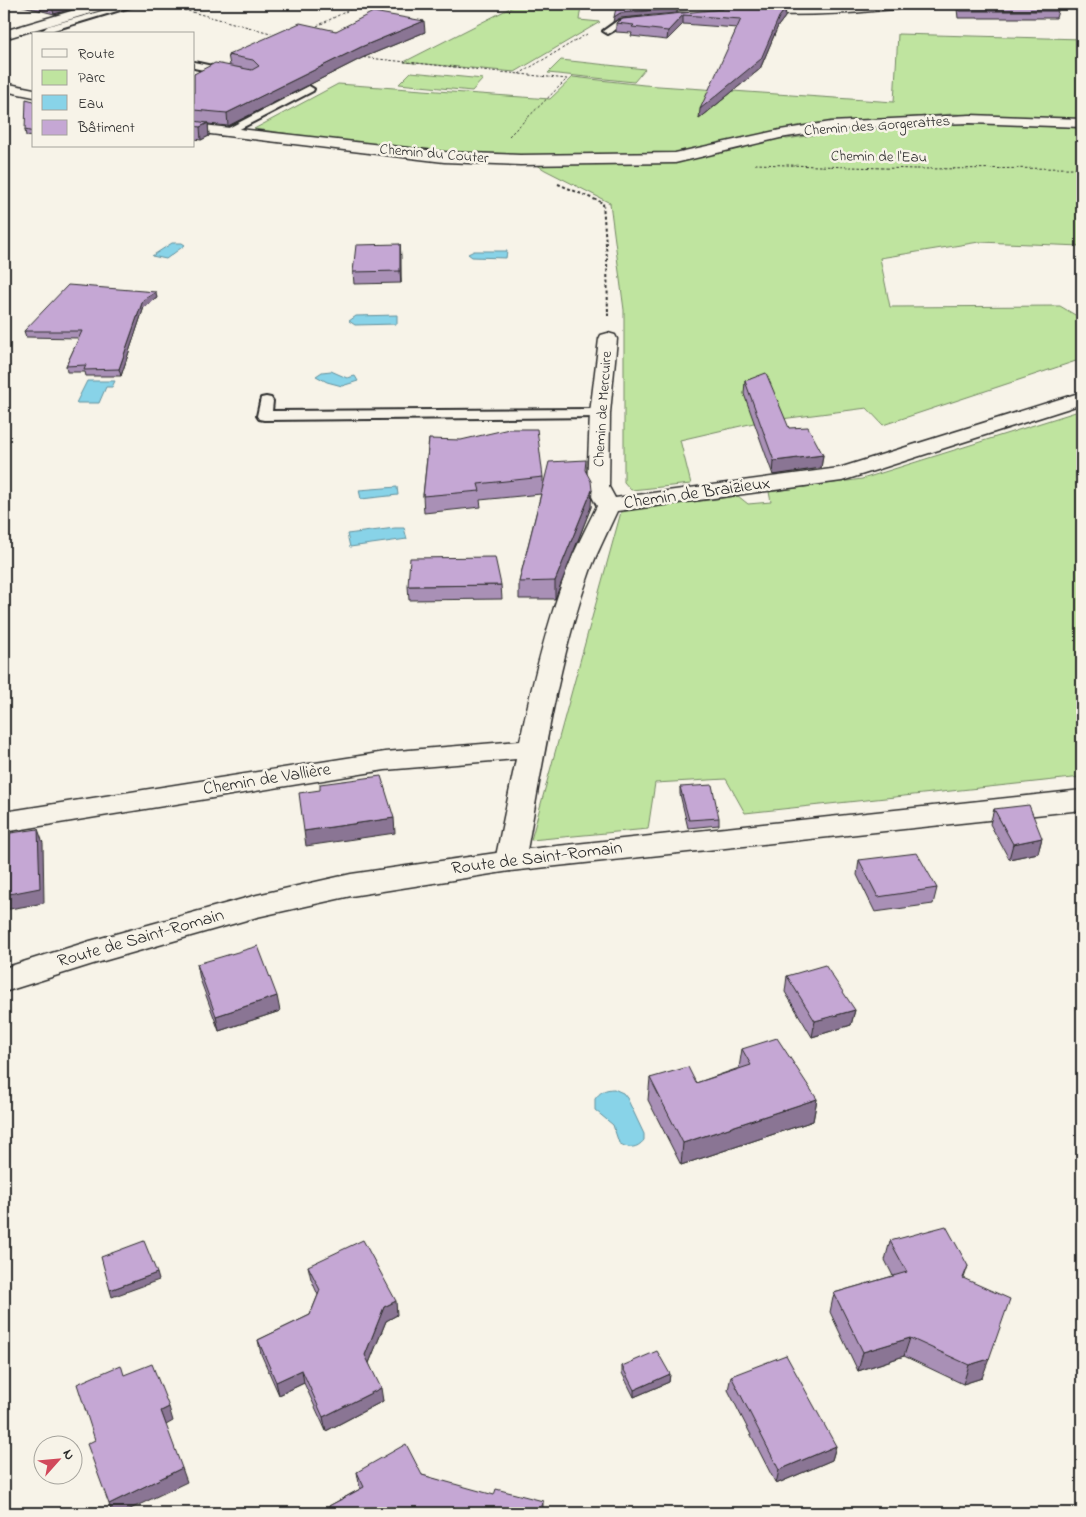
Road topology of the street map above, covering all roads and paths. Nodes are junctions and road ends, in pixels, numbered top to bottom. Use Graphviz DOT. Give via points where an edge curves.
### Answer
graph roads {
  1 [pos="107,4"];
  2 [pos="136,4"];
  3 [pos="162,4"];
  4 [pos="361,4"];
  5 [pos="618,4"];
  6 [pos="632,4"];
  7 [pos="906,4"];
  8 [pos="723,9"];
  9 [pos="686,18"];
  10 [pos="648,21"];
  11 [pos="311,29"];
  12 [pos="608,31"];
  13 [pos="47,32"];
  14 [pos="4,35"];
  15 [pos="277,35"];
  16 [pos="358,57"];
  17 [pos="195,65"];
  18 [pos="245,75"];
  19 [pos="4,87"];
  20 [pos="309,89"];
  21 [pos="32,94"];
  22 [pos="1082,123"];
  23 [pos="195,128"];
  24 [pos="224,133"];
  25 [pos="508,137"];
  26 [pos="675,158"];
  27 [pos="749,164"];
  28 [pos="1082,168"];
  29 [pos="558,184"];
  30 [pos="608,340"];
  31 [pos="1082,398"];
  32 [pos="266,402"];
  33 [pos="600,413"];
  34 [pos="608,506"];
  35 [pos="532,749"];
  36 [pos="1082,800"];
  37 [pos="4,822"];
  38 [pos="510,861"];
  39 [pos="4,980"];
  1 -- 14 [label="street"];
  2 -- 13 [label="lane"];
  3 -- 15 [label="path"];
  4 -- 11 [label="path"];
  5 -- 6 [label="street"];
  6 -- 8 [label="street"];
  7 -- 8 [label="street" via="843,10"];
  8 -- 9 [label="lane" via="721,13"];
  10 -- 12 [label="lane" via="620,23"];
  16 -- 25 [label="path" via="567,79"];
  17 -- 18 [label="lane"];
  19 -- 21 [label="street"];
  20 -- 24 [label="lane"];
  22 -- 26 [label="street, Chemin des Gorgerattes" via="970,119 831,126"];
  23 -- 24 [label="street, Chemin du Couter"];
  24 -- 26 [label="street, Chemin du Couter" via="444,157 520,160"];
  27 -- 28 [label="path, Chemin de l'Eau" via="915,169"];
  29 -- 30 [label="path" via="603,204"];
  30 -- 33 [label="street, Chemin de Mercuire"];
  31 -- 34 [label="street, Chemin de Braizieux" via="842,474"];
  32 -- 33 [label="lane" via="264,416"];
  33 -- 34 [label="street, Chemin de Mercuire" via="598,487"];
  34 -- 35 [label="street, Chemin de Braizieux" via="578,572 556,645"];
  35 -- 37 [label="street, Chemin de Vallière" via="385,761"];
  35 -- 38 [label="street, Chemin de Braizieux"];
  36 -- 38 [label="street, Route de Saint-Romain"];
  38 -- 39 [label="street, Route de Saint-Romain" via="352,885 257,906"];
}
